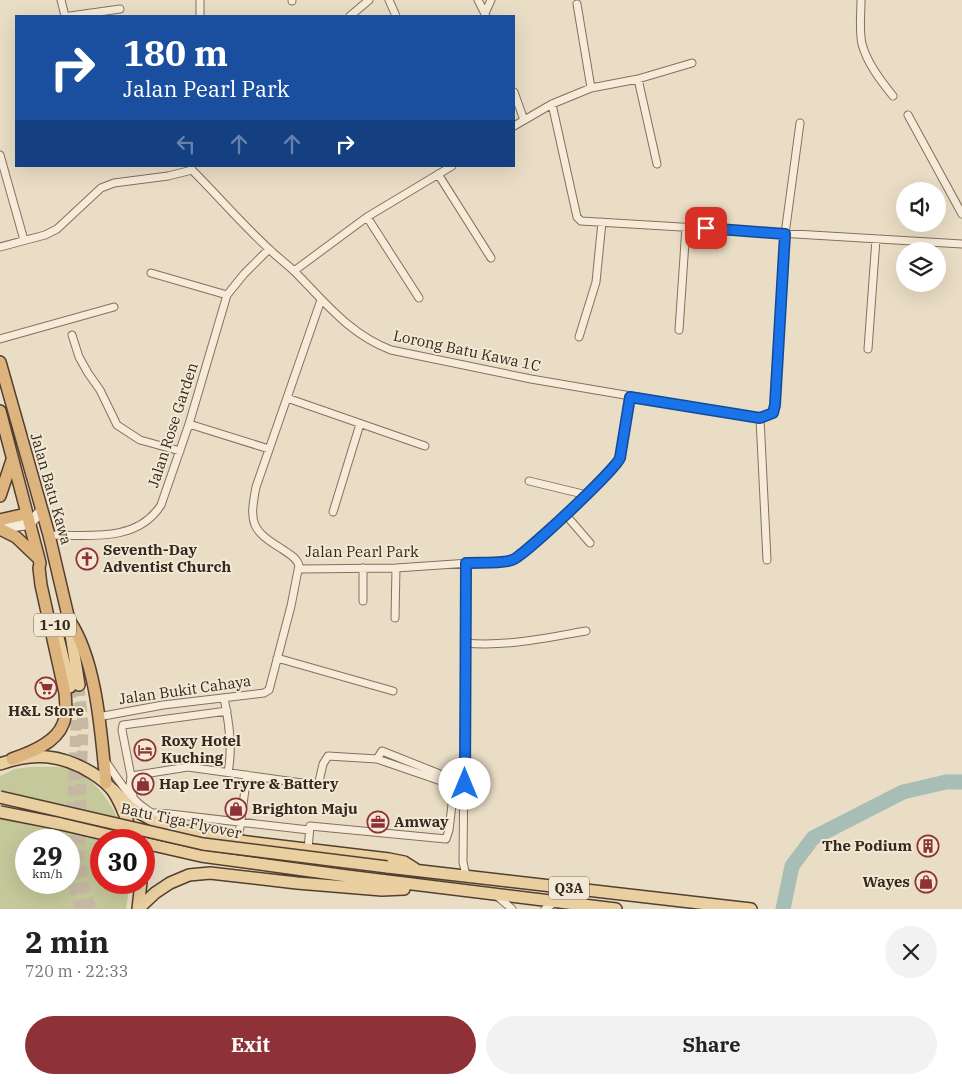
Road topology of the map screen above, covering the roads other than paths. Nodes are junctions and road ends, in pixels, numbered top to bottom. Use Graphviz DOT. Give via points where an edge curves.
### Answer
graph roads {
  1 [pos="61,0"];
  2 [pos="200,0"];
  3 [pos="369,0"];
  4 [pos="389,0"];
  5 [pos="478,0"];
  6 [pos="491,0"];
  7 [pos="861,0"];
  8 [pos="577,4"];
  9 [pos="120,9"];
  10 [pos="64,15"];
  11 [pos="77,15"];
  12 [pos="200,15"];
  13 [pos="351,15"];
  14 [pos="396,15"];
  15 [pos="486,15"];
  16 [pos="692,63"];
  17 [pos="638,79"];
  18 [pos="591,88"];
  19 [pos="515,95"];
  20 [pos="893,96"];
  21 [pos="552,104"];
  22 [pos="908,115"];
  23 [pos="524,120"];
  24 [pos="800,123"];
  25 [pos="515,125"];
  26 [pos="0,154"];
  27 [pos="657,164"];
  28 [pos="450,167"];
  29 [pos="192,168"];
  30 [pos="438,174"];
  31 [pos="962,214"];
  32 [pos="367,217"];
  33 [pos="602,222"];
  34 [pos="686,227"];
  35 [pos="785,234"];
  36 [pos="876,238"];
  37 [pos="24,240"];
  38 [pos="962,244"];
  39 [pos="0,247"];
  40 [pos="269,249"];
  41 [pos="491,258"];
  42 [pos="294,271"];
  43 [pos="151,274"];
  44 [pos="227,295"];
  45 [pos="419,298"];
  46 [pos="321,300"];
  47 [pos="114,307"];
  48 [pos="679,330"];
  49 [pos="72,335"];
  50 [pos="579,337"];
  51 [pos="0,339"];
  52 [pos="868,349"];
  53 [pos="0,362"];
  54 [pos="630,397"];
  55 [pos="287,398"];
  56 [pos="0,411"];
  57 [pos="760,418"];
  58 [pos="189,424"];
  59 [pos="360,424"];
  60 [pos="425,446"];
  61 [pos="269,449"];
  62 [pos="180,451"];
  63 [pos="12,458"];
  64 [pos="529,481"];
  65 [pos="587,495"];
  66 [pos="0,496"];
  67 [pos="333,512"];
  68 [pos="566,514"];
  69 [pos="35,517"];
  70 [pos="0,520"];
  71 [pos="0,528"];
  72 [pos="49,535"];
  73 [pos="590,543"];
  74 [pos="767,560"];
  75 [pos="466,563"];
  76 [pos="39,564"];
  77 [pos="363,568"];
  78 [pos="396,568"];
  79 [pos="300,569"];
  80 [pos="363,601"];
  81 [pos="395,618"];
  82 [pos="69,620"];
  83 [pos="586,632"];
  84 [pos="465,643"];
  85 [pos="277,658"];
  86 [pos="394,691"];
  87 [pos="224,698"];
  88 [pos="227,711"];
  89 [pos="98,717"];
  90 [pos="103,757"];
  91 [pos="377,759"];
  92 [pos="12,760"];
  93 [pos="0,764"];
  94 [pos="228,772"];
  95 [pos="247,775"];
  96 [pos="131,776"];
  97 [pos="436,776"];
  98 [pos="465,784"];
  99 [pos="109,786"];
  100 [pos="133,796"];
  101 [pos="0,797"];
  102 [pos="0,812"];
  103 [pos="154,813"];
  104 [pos="240,823"];
  105 [pos="310,828"];
  106 [pos="130,829"];
  107 [pos="90,831"];
  108 [pos="186,831"];
  109 [pos="238,841"];
  110 [pos="155,846"];
  111 [pos="308,849"];
  112 [pos="417,871"];
  113 [pos="468,877"];
  114 [pos="418,885"];
  115 [pos="140,894"];
  116 [pos="496,895"];
  117 [pos="550,906"];
  118 [pos="138,908"];
  119 [pos="512,909"];
  120 [pos="616,909"];
  121 [pos="750,909"];
  1 -- 10 [label="street"];
  2 -- 12 [label="street"];
  3 -- 13 [label="street"];
  4 -- 14 [label="street"];
  5 -- 15 [label="street"];
  6 -- 15 [label="street"];
  7 -- 20 [label="street" via="862,45"];
  8 -- 18 [label="street"];
  9 -- 11 [label="street"];
  16 -- 17 [label="street"];
  17 -- 18 [label="street"];
  17 -- 27 [label="street"];
  18 -- 21 [label="street"];
  19 -- 23 [label="street"];
  21 -- 23 [label="street"];
  21 -- 33 [label="street" via="576,217 581,221"];
  22 -- 31 [label="street"];
  23 -- 25 [label="street"];
  24 -- 35 [label="street"];
  26 -- 37 [label="street"];
  28 -- 30 [label="street"];
  29 -- 37 [label="street" via="168,176 114,183 101,188 57,229"];
  29 -- 40 [label="street, Lorong Batu Kawa 1C"];
  30 -- 32 [label="street"];
  30 -- 41 [label="street"];
  32 -- 42 [label="street"];
  32 -- 45 [label="street"];
  33 -- 34 [label="street"];
  33 -- 50 [label="street" via="596,282"];
  34 -- 35 [label="street"];
  34 -- 48 [label="street"];
  35 -- 36 [label="street"];
  35 -- 57 [label="street" via="775,405 773,413"];
  36 -- 38 [label="street"];
  36 -- 52 [label="street"];
  37 -- 39 [label="street"];
  40 -- 42 [label="street, Lorong Batu Kawa 1C"];
  40 -- 44 [label="street, Jalan Rose Garden"];
  42 -- 46 [label="street, Lorong Batu Kawa 1C"];
  43 -- 44 [label="street"];
  44 -- 58 [label="street, Jalan Rose Garden"];
  46 -- 54 [label="street, Lorong Batu Kawa 1C" via="360,335 391,350"];
  46 -- 55 [label="street, Jalan Pearl Park"];
  47 -- 51 [label="street"];
  49 -- 62 [label="street" via="79,357 117,425 140,440"];
  53 -- 69 [label="highway, Jalan Batu Kawa / 1-10"];
  54 -- 57 [label="street, Lorong Batu Kawa 1C"];
  54 -- 65 [label="street, Jalan Pearl Park" via="620,458"];
  55 -- 59 [label="street"];
  55 -- 61 [label="street, Jalan Pearl Park"];
  56 -- 63 [label="highway, Jalan Batu Kawa / 1-10"];
  57 -- 74 [label="street"];
  58 -- 61 [label="street"];
  58 -- 62 [label="street, Jalan Rose Garden"];
  59 -- 60 [label="street"];
  59 -- 67 [label="street"];
  61 -- 79 [label="street, Jalan Pearl Park" via="256,487 252,520 260,534 298,561"];
  62 -- 72 [label="street, Jalan Rose Garden" via="161,505 154,516 134,529 118,534"];
  63 -- 66 [label="highway"];
  63 -- 69 [label="highway, Jalan Batu Kawa / 1-10"];
  64 -- 65 [label="street"];
  65 -- 68 [label="street, Jalan Pearl Park"];
  68 -- 73 [label="street"];
  68 -- 75 [label="street, Jalan Pearl Park" via="513,560"];
  69 -- 70 [label="highway"];
  69 -- 71 [label="main road"];
  69 -- 72 [label="highway, Jalan Batu Kawa / 1-10"];
  69 -- 76 [label="highway, Jalan Batu Kawa / 1-10"];
  71 -- 76 [label="highway" via="16,537"];
  72 -- 82 [label="highway, Jalan Batu Kawa / 1-10"];
  75 -- 78 [label="street, Jalan Pearl Park"];
  75 -- 84 [label="street"];
  76 -- 82 [label="main road, Jalan Batu Kawa / 1-10" via="75,686"];
  76 -- 92 [label="highway" via="65,686 66,710 57,735"];
  77 -- 78 [label="street, Jalan Pearl Park"];
  77 -- 79 [label="street, Jalan Pearl Park"];
  77 -- 80 [label="street"];
  78 -- 81 [label="street"];
  79 -- 85 [label="street, Jalan Bukit Cahaya"];
  82 -- 89 [label="highway" via="87,658"];
  83 -- 84 [label="street" via="486,645"];
  84 -- 98 [label="street"];
  85 -- 86 [label="street"];
  85 -- 87 [label="street, Jalan Bukit Cahaya" via="269,690"];
  87 -- 88 [label="street"];
  87 -- 89 [label="street, Jalan Bukit Cahaya"];
  88 -- 94 [label="street" via="230,738"];
  88 -- 96 [label="street" via="123,726"];
  89 -- 90 [label="highway"];
  90 -- 99 [label="highway"];
  90 -- 100 [label="street"];
  91 -- 95 [label="street" via="328,756 318,786"];
  91 -- 97 [label="street"];
  91 -- 97 [label="street" via="382,751"];
  92 -- 93 [label="main road"];
  92 -- 99 [label="main road" via="46,756 63,759 85,769"];
  94 -- 95 [label="street"];
  94 -- 96 [label="street" via="188,767"];
  95 -- 104 [label="street"];
  96 -- 100 [label="street"];
  97 -- 98 [label="street"];
  97 -- 105 [label="street" via="453,796 446,839"];
  98 -- 113 [label="street" via="464,862"];
  99 -- 106 [label="main road" via="121,804"];
  99 -- 108 [label="main road" via="132,809 156,822"];
  100 -- 103 [label="street"];
  101 -- 112 [label="main road, Batu Tiga Flyover / Q3A, bridge" via="203,844"];
  102 -- 107 [label="main road, Batu Tiga Flyover, bridge"];
  103 -- 104 [label="street"];
  103 -- 108 [label="street"];
  104 -- 105 [label="street"];
  104 -- 109 [label="street"];
  105 -- 111 [label="street"];
  108 -- 109 [label="main road"];
  109 -- 111 [label="main road"];
  110 -- 114 [label="main road, Batu Tiga Flyover" via="201,856"];
  111 -- 112 [label="main road" via="404,862"];
  112 -- 113 [label="main road, Q3A"];
  113 -- 121 [label="main road, Q3A"];
  114 -- 116 [label="main road, Batu Tiga Flyover"];
  114 -- 118 [label="main road" via="403,890 382,890 210,873 189,875 170,883"];
  115 -- 118 [label="main road"];
  116 -- 117 [label="main road, Batu Tiga Flyover"];
  116 -- 119 [label="street"];
  117 -- 120 [label="main road, Batu Tiga Flyover"];
}
